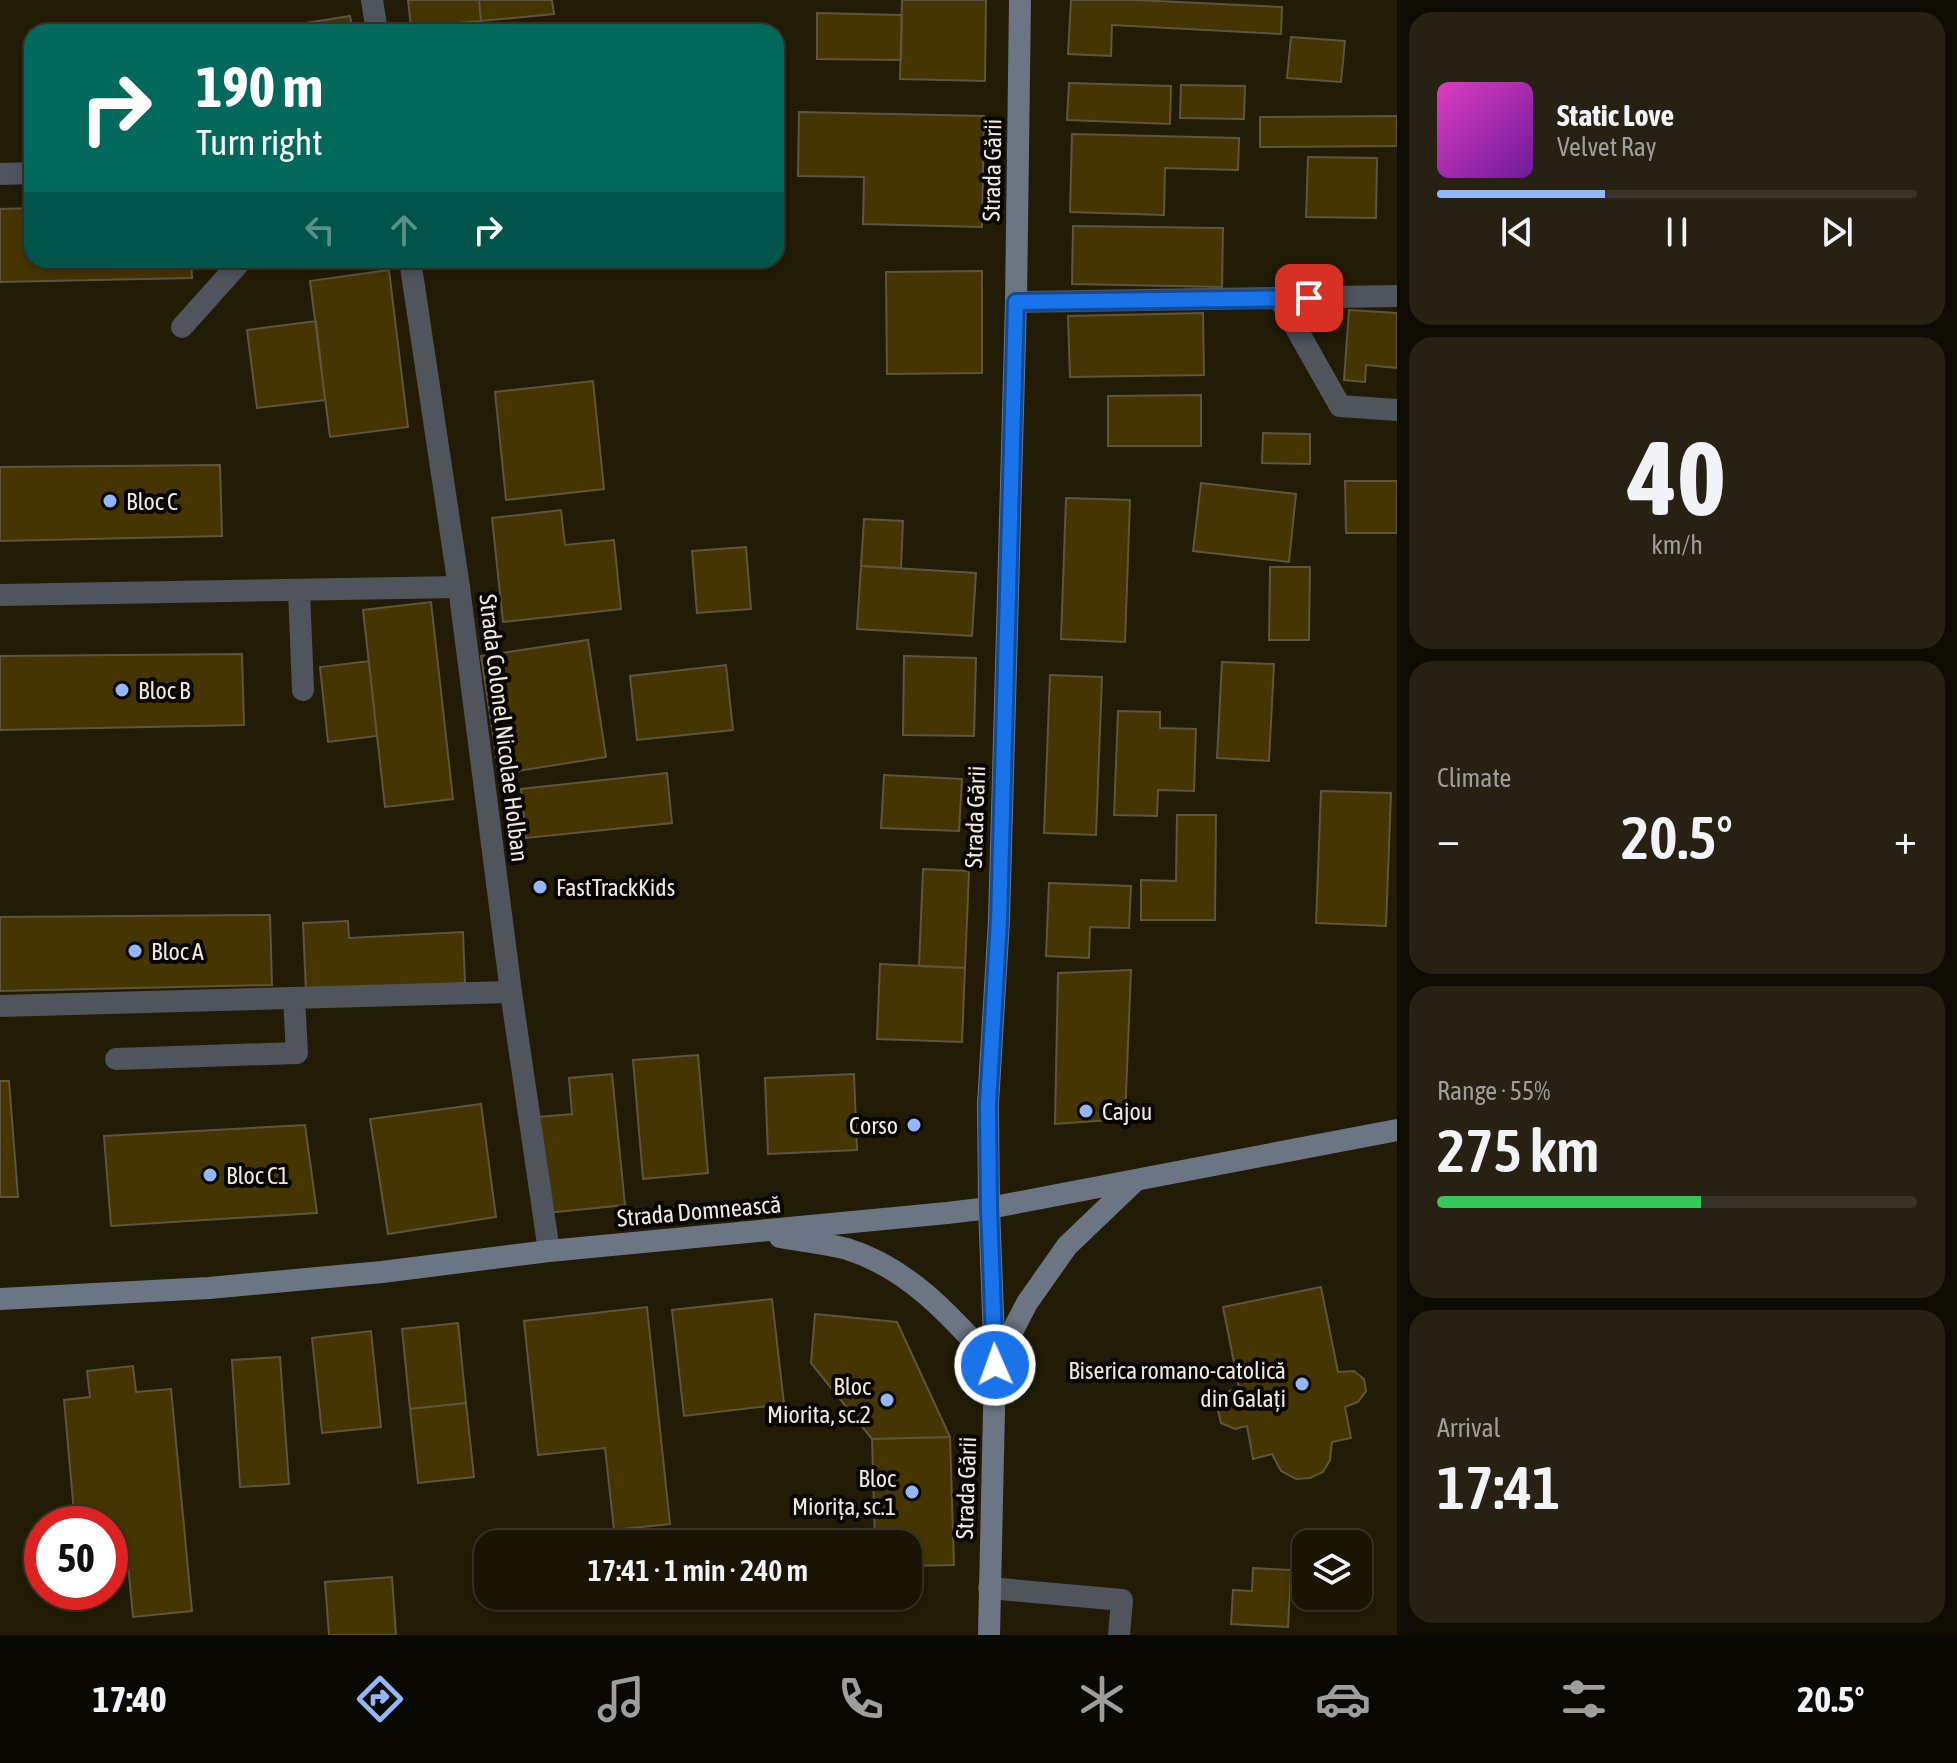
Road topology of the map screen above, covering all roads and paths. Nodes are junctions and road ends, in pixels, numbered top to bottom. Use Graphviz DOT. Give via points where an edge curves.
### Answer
graph roads {
  1 [pos="372,0"];
  2 [pos="1020,0"];
  3 [pos="376,24"];
  4 [pos="24,173"];
  5 [pos="0,174"];
  6 [pos="235,268"];
  7 [pos="411,268"];
  8 [pos="1397,296"];
  9 [pos="1279,298"];
  10 [pos="1016,302"];
  11 [pos="182,327"];
  12 [pos="1397,410"];
  13 [pos="459,587"];
  14 [pos="299,590"];
  15 [pos="0,595"];
  16 [pos="303,690"];
  17 [pos="511,992"];
  18 [pos="294,998"];
  19 [pos="0,1006"];
  20 [pos="116,1059"];
  21 [pos="1397,1130"];
  22 [pos="1136,1180"];
  23 [pos="989,1208"];
  24 [pos="751,1232"];
  25 [pos="549,1251"];
  26 [pos="0,1299"];
  27 [pos="995,1365"];
  28 [pos="989,1588"];
  29 [pos="989,1635"];
  30 [pos="1119,1635"];
  1 -- 3 [label="street"];
  2 -- 10 [label="main road, Strada Gării"];
  4 -- 5 [label="street"];
  6 -- 11 [label="street"];
  7 -- 13 [label="street, Strada Colonel Nicolae Holban"];
  8 -- 9 [label="street"];
  9 -- 10 [label="street"];
  9 -- 12 [label="street" via="1340,406"];
  10 -- 23 [label="main road, Strada Gării" via="999,920 988,1104"];
  13 -- 14 [label="street"];
  13 -- 17 [label="street, Strada Colonel Nicolae Holban"];
  14 -- 15 [label="street"];
  14 -- 16 [label="street"];
  17 -- 18 [label="street"];
  17 -- 25 [label="street, Strada Colonel Nicolae Holban"];
  18 -- 19 [label="street"];
  18 -- 20 [label="street" via="297,1053"];
  21 -- 22 [label="main road, Strada Domnească"];
  22 -- 23 [label="main road, Strada Domnească"];
  22 -- 27 [label="main road" via="1067,1246 1027,1303"];
  23 -- 24 [label="main road, Strada Domnească"];
  23 -- 27 [label="main road, Strada Gării"];
  24 -- 25 [label="main road, Strada Domnească"];
  24 -- 27 [label="main road" via="847,1249 899,1274 943,1307"];
  25 -- 26 [label="main road, Strada Domnească" via="209,1288"];
  27 -- 28 [label="main road, Strada Gării"];
  28 -- 29 [label="main road, Strada Gării"];
  28 -- 30 [label="street" via="1122,1600"];
}
